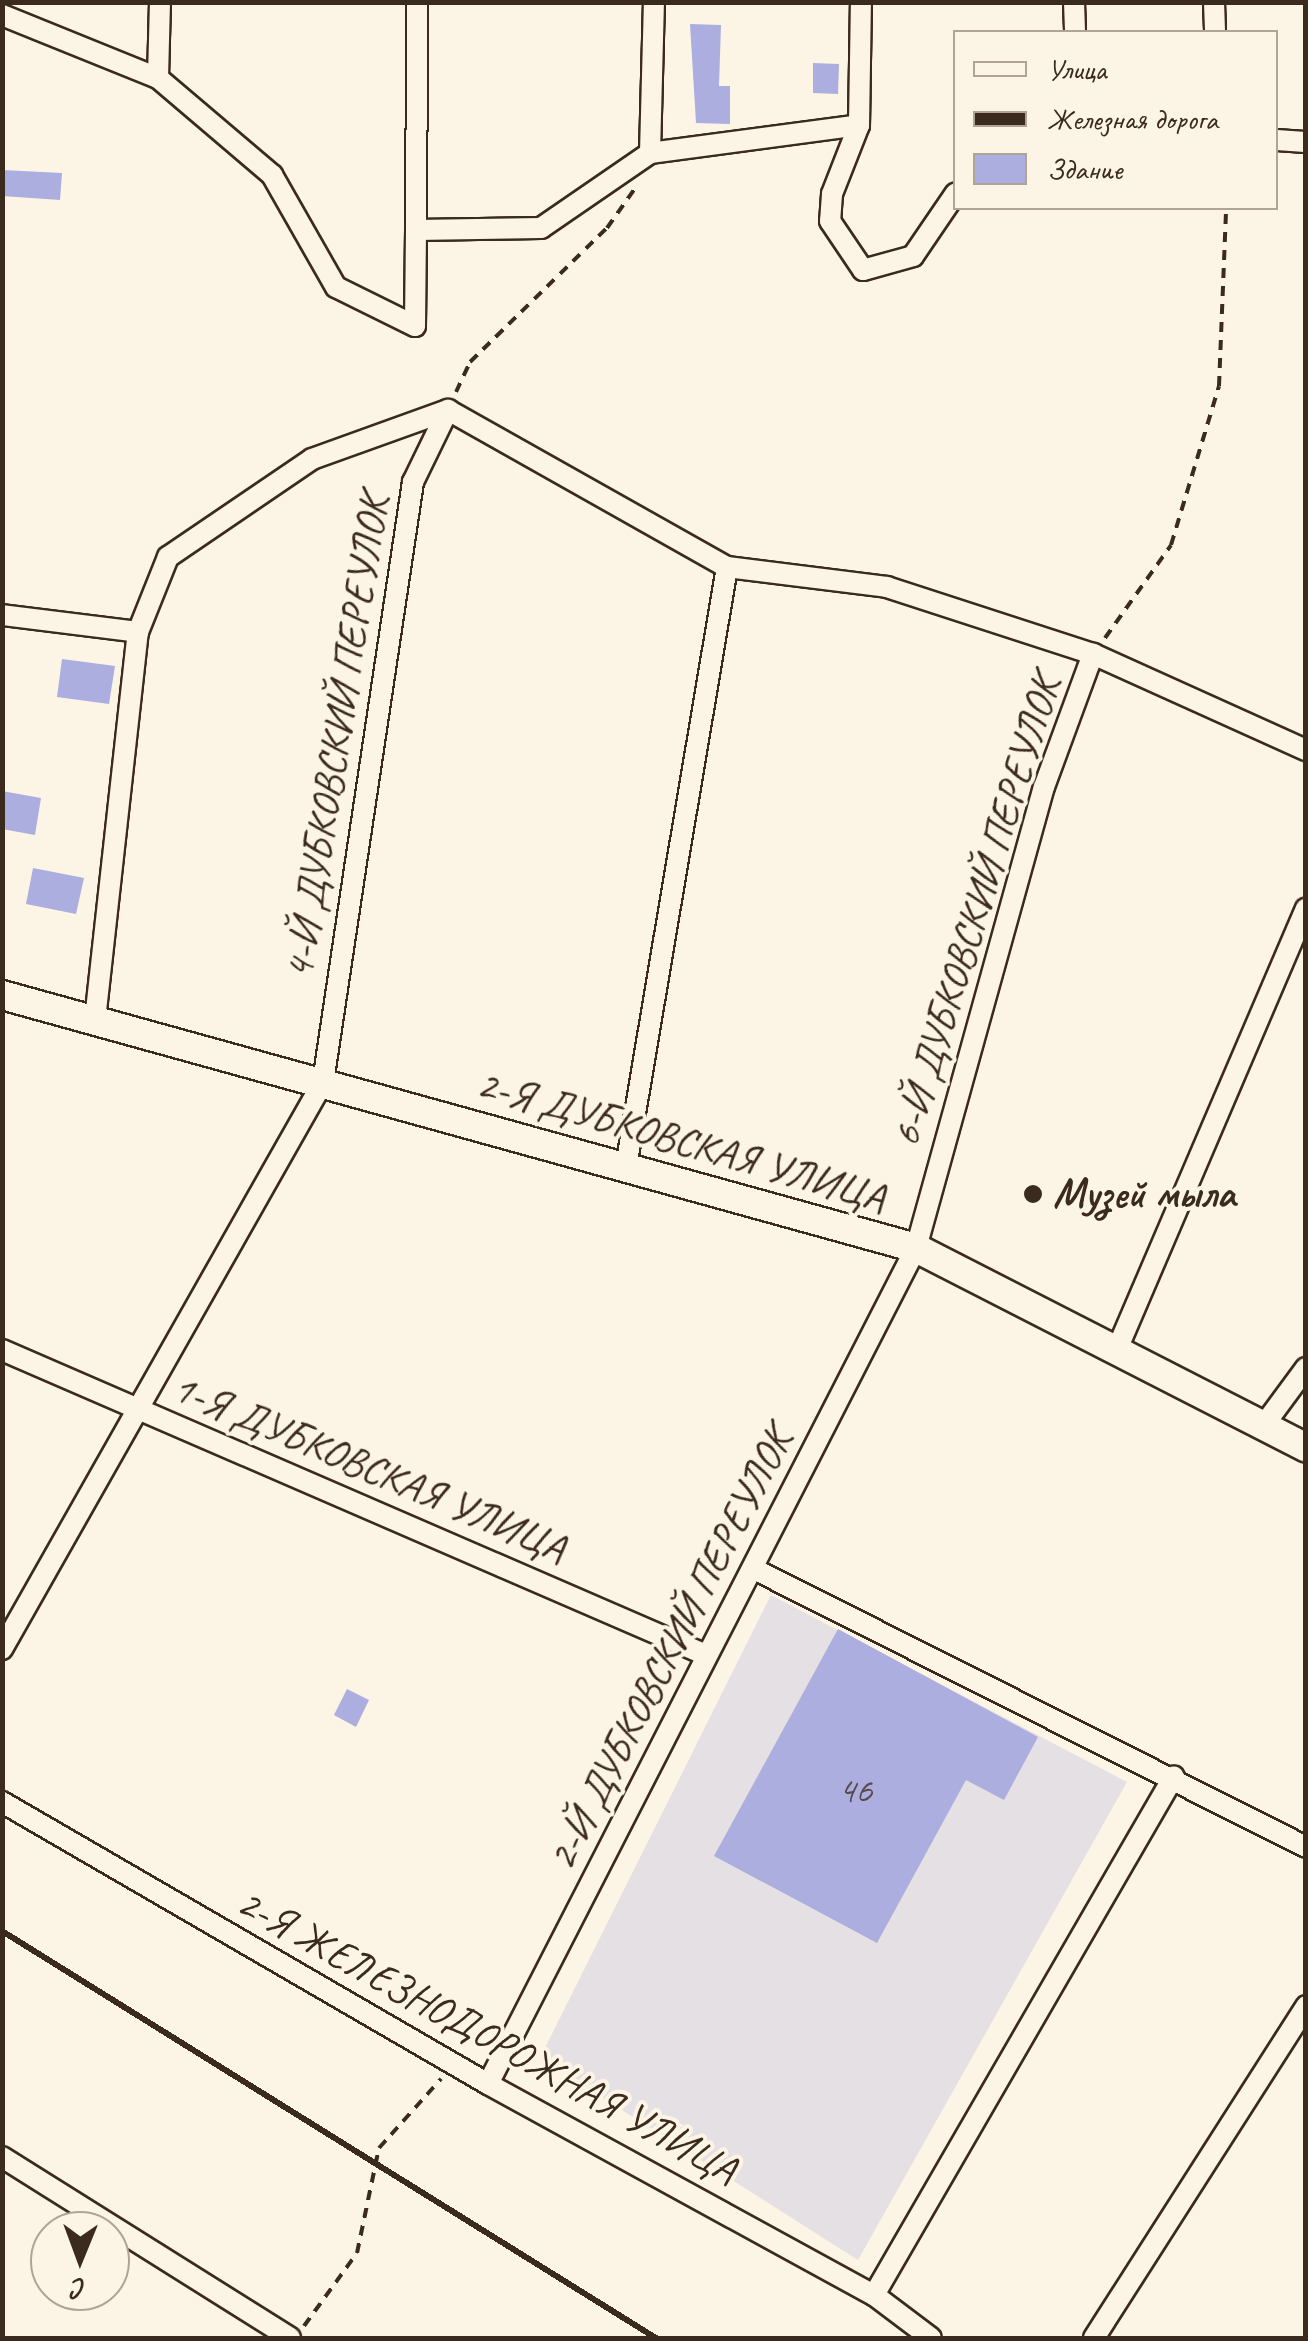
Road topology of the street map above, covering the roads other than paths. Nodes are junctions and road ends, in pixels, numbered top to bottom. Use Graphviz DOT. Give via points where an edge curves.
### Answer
graph roads {
  1 [pos="160,2"];
  2 [pos="417,2"];
  3 [pos="654,2"];
  4 [pos="861,2"];
  5 [pos="1074,2"];
  6 [pos="1214,2"];
  7 [pos="2,15"];
  8 [pos="1075,30"];
  9 [pos="1215,30"];
  10 [pos="158,78"];
  11 [pos="859,125"];
  12 [pos="1278,140"];
  13 [pos="1306,142"];
  14 [pos="650,154"];
  15 [pos="953,198"];
  16 [pos="416,230"];
  17 [pos="448,410"];
  18 [pos="727,568"];
  19 [pos="2,615"];
  20 [pos="138,632"];
  21 [pos="1093,654"];
  22 [pos="1306,750"];
  23 [pos="1306,909"];
  24 [pos="2,995"];
  25 [pos="94,1020"];
  26 [pos="323,1082"];
  27 [pos="626,1168"];
  28 [pos="916,1248"];
  29 [pos="1118,1347"];
  30 [pos="2,1350"];
  31 [pos="1306,1368"];
  32 [pos="137,1408"];
  33 [pos="1264,1425"];
  34 [pos="1306,1448"];
  35 [pos="756,1570"];
  36 [pos="2,1649"];
  37 [pos="706,1655"];
  38 [pos="1174,1776"];
  39 [pos="2,1802"];
  40 [pos="1306,1847"];
  41 [pos="1306,2006"];
  42 [pos="488,2084"];
  43 [pos="2,2157"];
  44 [pos="874,2296"];
  45 [pos="292,2338"];
  46 [pos="931,2338"];
  47 [pos="1094,2338"];
  1 -- 10 [label="street"];
  2 -- 16 [label="street"];
  3 -- 14 [label="street"];
  4 -- 11 [label="street"];
  5 -- 8 [label="street"];
  6 -- 9 [label="street"];
  7 -- 10 [label="street"];
  10 -- 16 [label="street" via="272,175 336,287 415,326"];
  11 -- 14 [label="street"];
  11 -- 15 [label="street" via="832,194 830,221 854,264 876,272 914,256"];
  12 -- 13 [label="street"];
  14 -- 16 [label="street" via="540,228"];
  17 -- 18 [label="street"];
  17 -- 20 [label="street" via="312,460 168,558"];
  17 -- 26 [label="street, 4-Й ДУБКОВСКИЙ ПЕРЕУЛОК" via="413,482"];
  18 -- 21 [label="street" via="887,587"];
  18 -- 27 [label="street"];
  19 -- 20 [label="street"];
  20 -- 25 [label="street"];
  21 -- 22 [label="street"];
  21 -- 28 [label="street, 6-Й ДУБКОВСКИЙ ПЕРЕУЛОК" via="1044,787"];
  23 -- 29 [label="street"];
  24 -- 25 [label="main road, 2-Я ДУБКОВСКАЯ УЛИЦА"];
  25 -- 26 [label="main road, 2-Я ДУБКОВСКАЯ УЛИЦА"];
  26 -- 27 [label="main road, 2-Я ДУБКОВСКАЯ УЛИЦА"];
  26 -- 32 [label="street"];
  27 -- 28 [label="main road, 2-Я ДУБКОВСКАЯ УЛИЦА"];
  28 -- 29 [label="main road, 2-Я ДУБКОВСКАЯ УЛИЦА"];
  28 -- 35 [label="street, 2-Й ДУБКОВСКИЙ ПЕРЕУЛОК"];
  29 -- 33 [label="main road, 2-Я ДУБКОВСКАЯ УЛИЦА"];
  30 -- 32 [label="street, 1-Я ДУБКОВСКАЯ УЛИЦА"];
  31 -- 33 [label="street"];
  32 -- 36 [label="street"];
  32 -- 37 [label="street, 1-Я ДУБКОВСКАЯ УЛИЦА"];
  33 -- 34 [label="main road, 2-Я ДУБКОВСКАЯ УЛИЦА"];
  35 -- 37 [label="street, 2-Й ДУБКОВСКИЙ ПЕРЕУЛОК"];
  35 -- 38 [label="street"];
  37 -- 42 [label="street, 2-Й ДУБКОВСКИЙ ПЕРЕУЛОК"];
  38 -- 40 [label="street"];
  38 -- 44 [label="street"];
  39 -- 42 [label="street, 2-Я ЖЕЛЕЗНОДОРОЖНАЯ УЛИЦА"];
  41 -- 47 [label="street"];
  42 -- 44 [label="street, 2-Я ЖЕЛЕЗНОДОРОЖНАЯ УЛИЦА"];
  43 -- 45 [label="street"];
  44 -- 46 [label="street, 2-Я ЖЕЛЕЗНОДОРОЖНАЯ УЛИЦА"];
}
